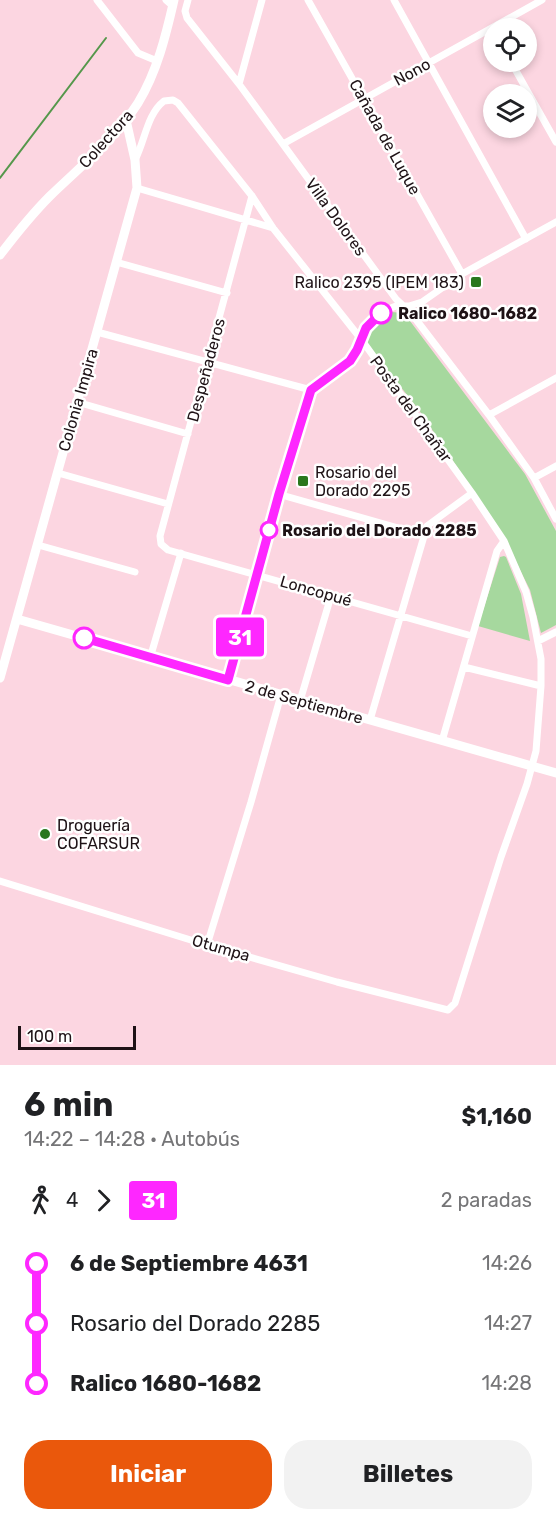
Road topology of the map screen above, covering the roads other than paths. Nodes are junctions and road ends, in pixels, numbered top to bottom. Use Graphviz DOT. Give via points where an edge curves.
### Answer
graph roads {
  1 [pos="97,0"];
  2 [pos="188,0"];
  3 [pos="262,0"];
  4 [pos="308,0"];
  5 [pos="394,0"];
  6 [pos="542,0"];
  7 [pos="171,2"];
  8 [pos="512,18"];
  9 [pos="483,34"];
  10 [pos="157,61"];
  11 [pos="429,63"];
  12 [pos="517,72"];
  13 [pos="239,84"];
  14 [pos="363,99"];
  15 [pos="126,120"];
  16 [pos="556,142"];
  17 [pos="283,144"];
  18 [pos="135,160"];
  19 [pos="137,188"];
  20 [pos="252,196"];
  21 [pos="246,219"];
  22 [pos="556,222"];
  23 [pos="273,228"];
  24 [pos="526,239"];
  25 [pos="0,255"];
  26 [pos="116,262"];
  27 [pos="462,274"];
  28 [pos="226,293"];
  29 [pos="404,306"];
  30 [pos="97,333"];
  31 [pos="361,339"];
  32 [pos="208,363"];
  33 [pos="556,378"];
  34 [pos="311,390"];
  35 [pos="77,402"];
  36 [pos="489,415"];
  37 [pos="188,434"];
  38 [pos="556,466"];
  39 [pos="58,473"];
  40 [pos="534,478"];
  41 [pos="472,493"];
  42 [pos="279,494"];
  43 [pos="168,504"];
  44 [pos="556,519"];
  45 [pos="423,535"];
  46 [pos="504,541"];
  47 [pos="161,544"];
  48 [pos="38,545"];
  49 [pos="181,553"];
  50 [pos="135,572"];
  51 [pos="257,574"];
  52 [pos="331,596"];
  53 [pos="400,615"];
  54 [pos="17,619"];
  55 [pos="556,632"];
  56 [pos="472,636"];
  57 [pos="538,641"];
  58 [pos="150,658"];
  59 [pos="464,667"];
  60 [pos="0,678"];
  61 [pos="228,680"];
  62 [pos="541,686"];
  63 [pos="280,695"];
  64 [pos="300,701"];
  65 [pos="370,720"];
  66 [pos="442,741"];
  67 [pos="533,767"];
  68 [pos="556,773"];
  69 [pos="0,881"];
  70 [pos="207,945"];
  71 [pos="443,1010"];
  1 -- 10 [label="street" via="138,53"];
  2 -- 13 [label="street, Villa Dolores" via="187,18"];
  3 -- 13 [label="street"];
  4 -- 14 [label="street, Cañada de Luque"];
  5 -- 11 [label="street"];
  6 -- 8 [label="street, Nono"];
  7 -- 10 [label="street, Colectora"];
  9 -- 11 [label="street, Nono"];
  10 -- 15 [label="street, Colectora"];
  11 -- 14 [label="street, Nono"];
  11 -- 24 [label="street"];
  12 -- 16 [label="street"];
  13 -- 17 [label="street, Villa Dolores"];
  14 -- 17 [label="street, Nono"];
  14 -- 27 [label="street, Cañada de Luque"];
  15 -- 18 [label="street, Colonia Impira"];
  15 -- 25 [label="street, Colectora" via="40,206"];
  17 -- 29 [label="street, Villa Dolores"];
  18 -- 19 [label="street, Colonia Impira"];
  18 -- 20 [label="street, Posta del Chañar" via="154,111 164,101 173,100"];
  19 -- 21 [label="street"];
  19 -- 26 [label="street, Colonia Impira"];
  20 -- 21 [label="street, Despeñaderos"];
  20 -- 23 [label="street, Posta del Chañar"];
  21 -- 23 [label="street"];
  21 -- 28 [label="street, Despeñaderos"];
  22 -- 24 [label="street"];
  23 -- 31 [label="street, Posta del Chañar"];
  24 -- 27 [label="street"];
  26 -- 28 [label="street"];
  26 -- 30 [label="street, Colonia Impira"];
  27 -- 29 [label="street" via="422,302"];
  28 -- 32 [label="street, Despeñaderos"];
  29 -- 31 [label="street" via="386,310 366,328"];
  29 -- 36 [label="street, Villa Dolores"];
  30 -- 32 [label="street"];
  30 -- 35 [label="street, Colonia Impira"];
  31 -- 34 [label="street" via="350,361"];
  31 -- 41 [label="street, Posta del Chañar"];
  32 -- 34 [label="street"];
  32 -- 37 [label="street, Despeñaderos"];
  33 -- 36 [label="street"];
  34 -- 42 [label="street"];
  35 -- 37 [label="street"];
  35 -- 39 [label="street, Colonia Impira"];
  36 -- 40 [label="street, Villa Dolores"];
  37 -- 43 [label="street, Despeñaderos"];
  38 -- 40 [label="street"];
  39 -- 43 [label="street"];
  39 -- 48 [label="street, Colonia Impira"];
  40 -- 44 [label="street, Villa Dolores"];
  41 -- 45 [label="street" via="427,526"];
  41 -- 46 [label="street, Posta del Chañar"];
  42 -- 45 [label="street"];
  42 -- 51 [label="street"];
  43 -- 47 [label="street, Despeñaderos"];
  45 -- 53 [label="street"];
  46 -- 56 [label="street" via="497,551"];
  46 -- 57 [label="street, Posta del Chañar" via="526,592"];
  47 -- 49 [label="street, Loncopué"];
  48 -- 50 [label="street"];
  48 -- 54 [label="street, Colonia Impira"];
  49 -- 51 [label="street, Loncopué"];
  49 -- 58 [label="street"];
  51 -- 52 [label="street, Loncopué"];
  51 -- 61 [label="street"];
  52 -- 53 [label="street, Loncopué"];
  52 -- 64 [label="street"];
  53 -- 56 [label="street, Loncopué"];
  53 -- 65 [label="street"];
  54 -- 58 [label="street, 2 de Septiembre"];
  54 -- 60 [label="street, Colonia Impira"];
  55 -- 57 [label="street"];
  56 -- 59 [label="street"];
  57 -- 62 [label="street, Posta del Chañar"];
  58 -- 61 [label="street, 2 de Septiembre"];
  59 -- 62 [label="street"];
  59 -- 66 [label="street"];
  61 -- 63 [label="street, 2 de Septiembre"];
  62 -- 67 [label="street, Posta del Chañar"];
  63 -- 64 [label="street, 2 de Septiembre"];
  63 -- 70 [label="street"];
  64 -- 65 [label="street, 2 de Septiembre"];
  65 -- 66 [label="street, 2 de Septiembre"];
  66 -- 67 [label="street, 2 de Septiembre"];
  67 -- 68 [label="street, 2 de Septiembre"];
  67 -- 71 [label="street, Posta del Chañar" via="454,1003"];
  69 -- 70 [label="street, Otumpa"];
  70 -- 71 [label="street, Otumpa"];
}
